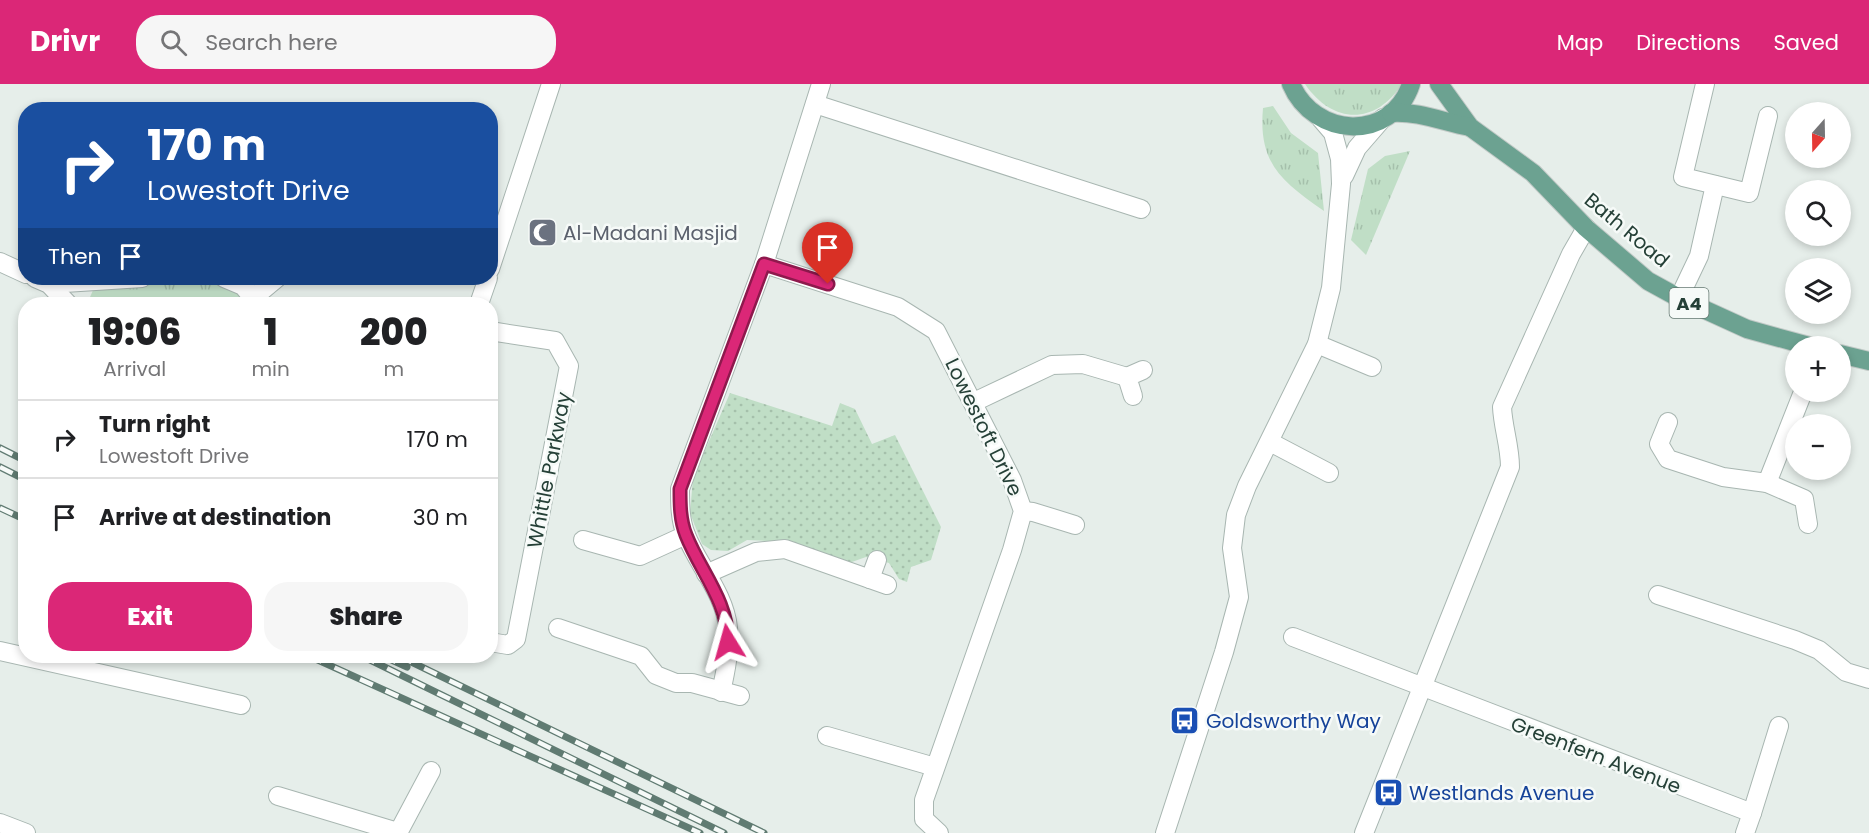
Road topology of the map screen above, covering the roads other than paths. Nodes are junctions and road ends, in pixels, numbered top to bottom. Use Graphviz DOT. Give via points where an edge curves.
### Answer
graph roads {
  1 [pos="551,84"];
  2 [pos="821,84"];
  3 [pos="1291,84"];
  4 [pos="1411,84"];
  5 [pos="1439,84"];
  6 [pos="1705,84"];
  7 [pos="815,104"];
  8 [pos="1387,115"];
  9 [pos="1768,116"];
  10 [pos="1321,119"];
  11 [pos="1470,127"];
  12 [pos="1341,184"];
  13 [pos="1715,185"];
  14 [pos="1141,209"];
  15 [pos="1586,228"];
  16 [pos="498,245"];
  17 [pos="0,262"];
  18 [pos="764,264"];
  19 [pos="18,270"];
  20 [pos="47,285"];
  21 [pos="241,285"];
  22 [pos="270,285"];
  23 [pos="60,297"];
  24 [pos="250,297"];
  25 [pos="257,297"];
  26 [pos="1679,298"];
  27 [pos="498,332"];
  28 [pos="1785,339"];
  29 [pos="1317,344"];
  30 [pos="1851,357"];
  31 [pos="1869,361"];
  32 [pos="1372,367"];
  33 [pos="1133,396"];
  34 [pos="974,402"];
  35 [pos="1799,402"];
  36 [pos="1668,422"];
  37 [pos="1270,442"];
  38 [pos="1329,473"];
  39 [pos="1767,483"];
  40 [pos="1023,511"];
  41 [pos="1075,525"];
  42 [pos="1808,525"];
  43 [pos="686,535"];
  44 [pos="583,540"];
  45 [pos="877,560"];
  46 [pos="706,574"];
  47 [pos="1658,595"];
  48 [pos="558,628"];
  49 [pos="1293,638"];
  50 [pos="498,643"];
  51 [pos="0,651"];
  52 [pos="18,655"];
  53 [pos="54,663"];
  54 [pos="1869,679"];
  55 [pos="1421,689"];
  56 [pos="721,692"];
  57 [pos="740,696"];
  58 [pos="241,705"];
  59 [pos="1779,726"];
  60 [pos="827,736"];
  61 [pos="935,767"];
  62 [pos="431,771"];
  63 [pos="278,796"];
  64 [pos="1752,813"];
  65 [pos="0,823"];
  66 [pos="26,833"];
  67 [pos="398,833"];
  68 [pos="939,833"];
  69 [pos="1165,833"];
  70 [pos="1364,833"];
  71 [pos="1745,833"];
  1 -- 16 [label="street"];
  2 -- 7 [label="street"];
  3 -- 10 [label="main road" via="1302,103"];
  4 -- 8 [label="main road" via="1403,100"];
  5 -- 11 [label="main road, Bath Road / A4"];
  6 -- 13 [label="street" via="1683,177"];
  7 -- 14 [label="street"];
  7 -- 18 [label="street"];
  8 -- 10 [label="main road, Bath Road" via="1352,127"];
  8 -- 11 [label="main road, Bath Road / A4" via="1418,113"];
  8 -- 12 [label="street" via="1350,160"];
  9 -- 13 [label="street" via="1749,193"];
  10 -- 12 [label="street" via="1338,144"];
  11 -- 15 [label="main road, Bath Road / A4" via="1533,173"];
  12 -- 29 [label="street" via="1331,288"];
  13 -- 26 [label="street" via="1699,256"];
  15 -- 26 [label="main road, Bath Road / A4" via="1648,280"];
  15 -- 55 [label="street" via="1502,407 1510,467"];
  17 -- 19 [label="street"];
  18 -- 34 [label="street, Lowestoft Drive" via="898,307 936,331"];
  18 -- 43 [label="street" via="680,489"];
  20 -- 23 [label="street"];
  21 -- 24 [label="street"];
  22 -- 25 [label="street"];
  26 -- 28 [label="main road, Bath Road / A4" via="1747,329"];
  27 -- 50 [label="street, Whittle Parkway" via="555,341 569,366 516,639 508,645"];
  29 -- 32 [label="street"];
  29 -- 37 [label="street"];
  30 -- 31 [label="main road"];
  33 -- 34 [label="street" via="1135,374 1083,364 1052,365"];
  34 -- 40 [label="street, Lowestoft Drive"];
  35 -- 39 [label="street"];
  36 -- 39 [label="street" via="1659,444 1668,459 1723,477"];
  37 -- 38 [label="street"];
  37 -- 69 [label="street" via="1236,515 1232,548 1239,597"];
  39 -- 42 [label="street" via="1804,500"];
  40 -- 41 [label="street"];
  40 -- 61 [label="street, Lowestoft Drive"];
  43 -- 44 [label="street" via="640,556"];
  43 -- 46 [label="street"];
  45 -- 46 [label="street" via="878,582 785,549 756,552"];
  46 -- 56 [label="street" via="722,603 728,625 729,658"];
  47 -- 54 [label="street" via="1795,640 1819,650 1846,672"];
  48 -- 56 [label="street" via="641,656 656,675 676,683 692,683"];
  49 -- 55 [label="street, Greenfern Avenue"];
  51 -- 52 [label="street"];
  53 -- 58 [label="street"];
  55 -- 64 [label="street, Greenfern Avenue"];
  55 -- 70 [label="street"];
  56 -- 57 [label="street"];
  59 -- 64 [label="street"];
  60 -- 61 [label="street"];
  61 -- 68 [label="street, Lowestoft Drive" via="924,800 924,819"];
  62 -- 67 [label="street"];
  63 -- 67 [label="street"];
  64 -- 71 [label="street"];
  65 -- 66 [label="street"];
}
